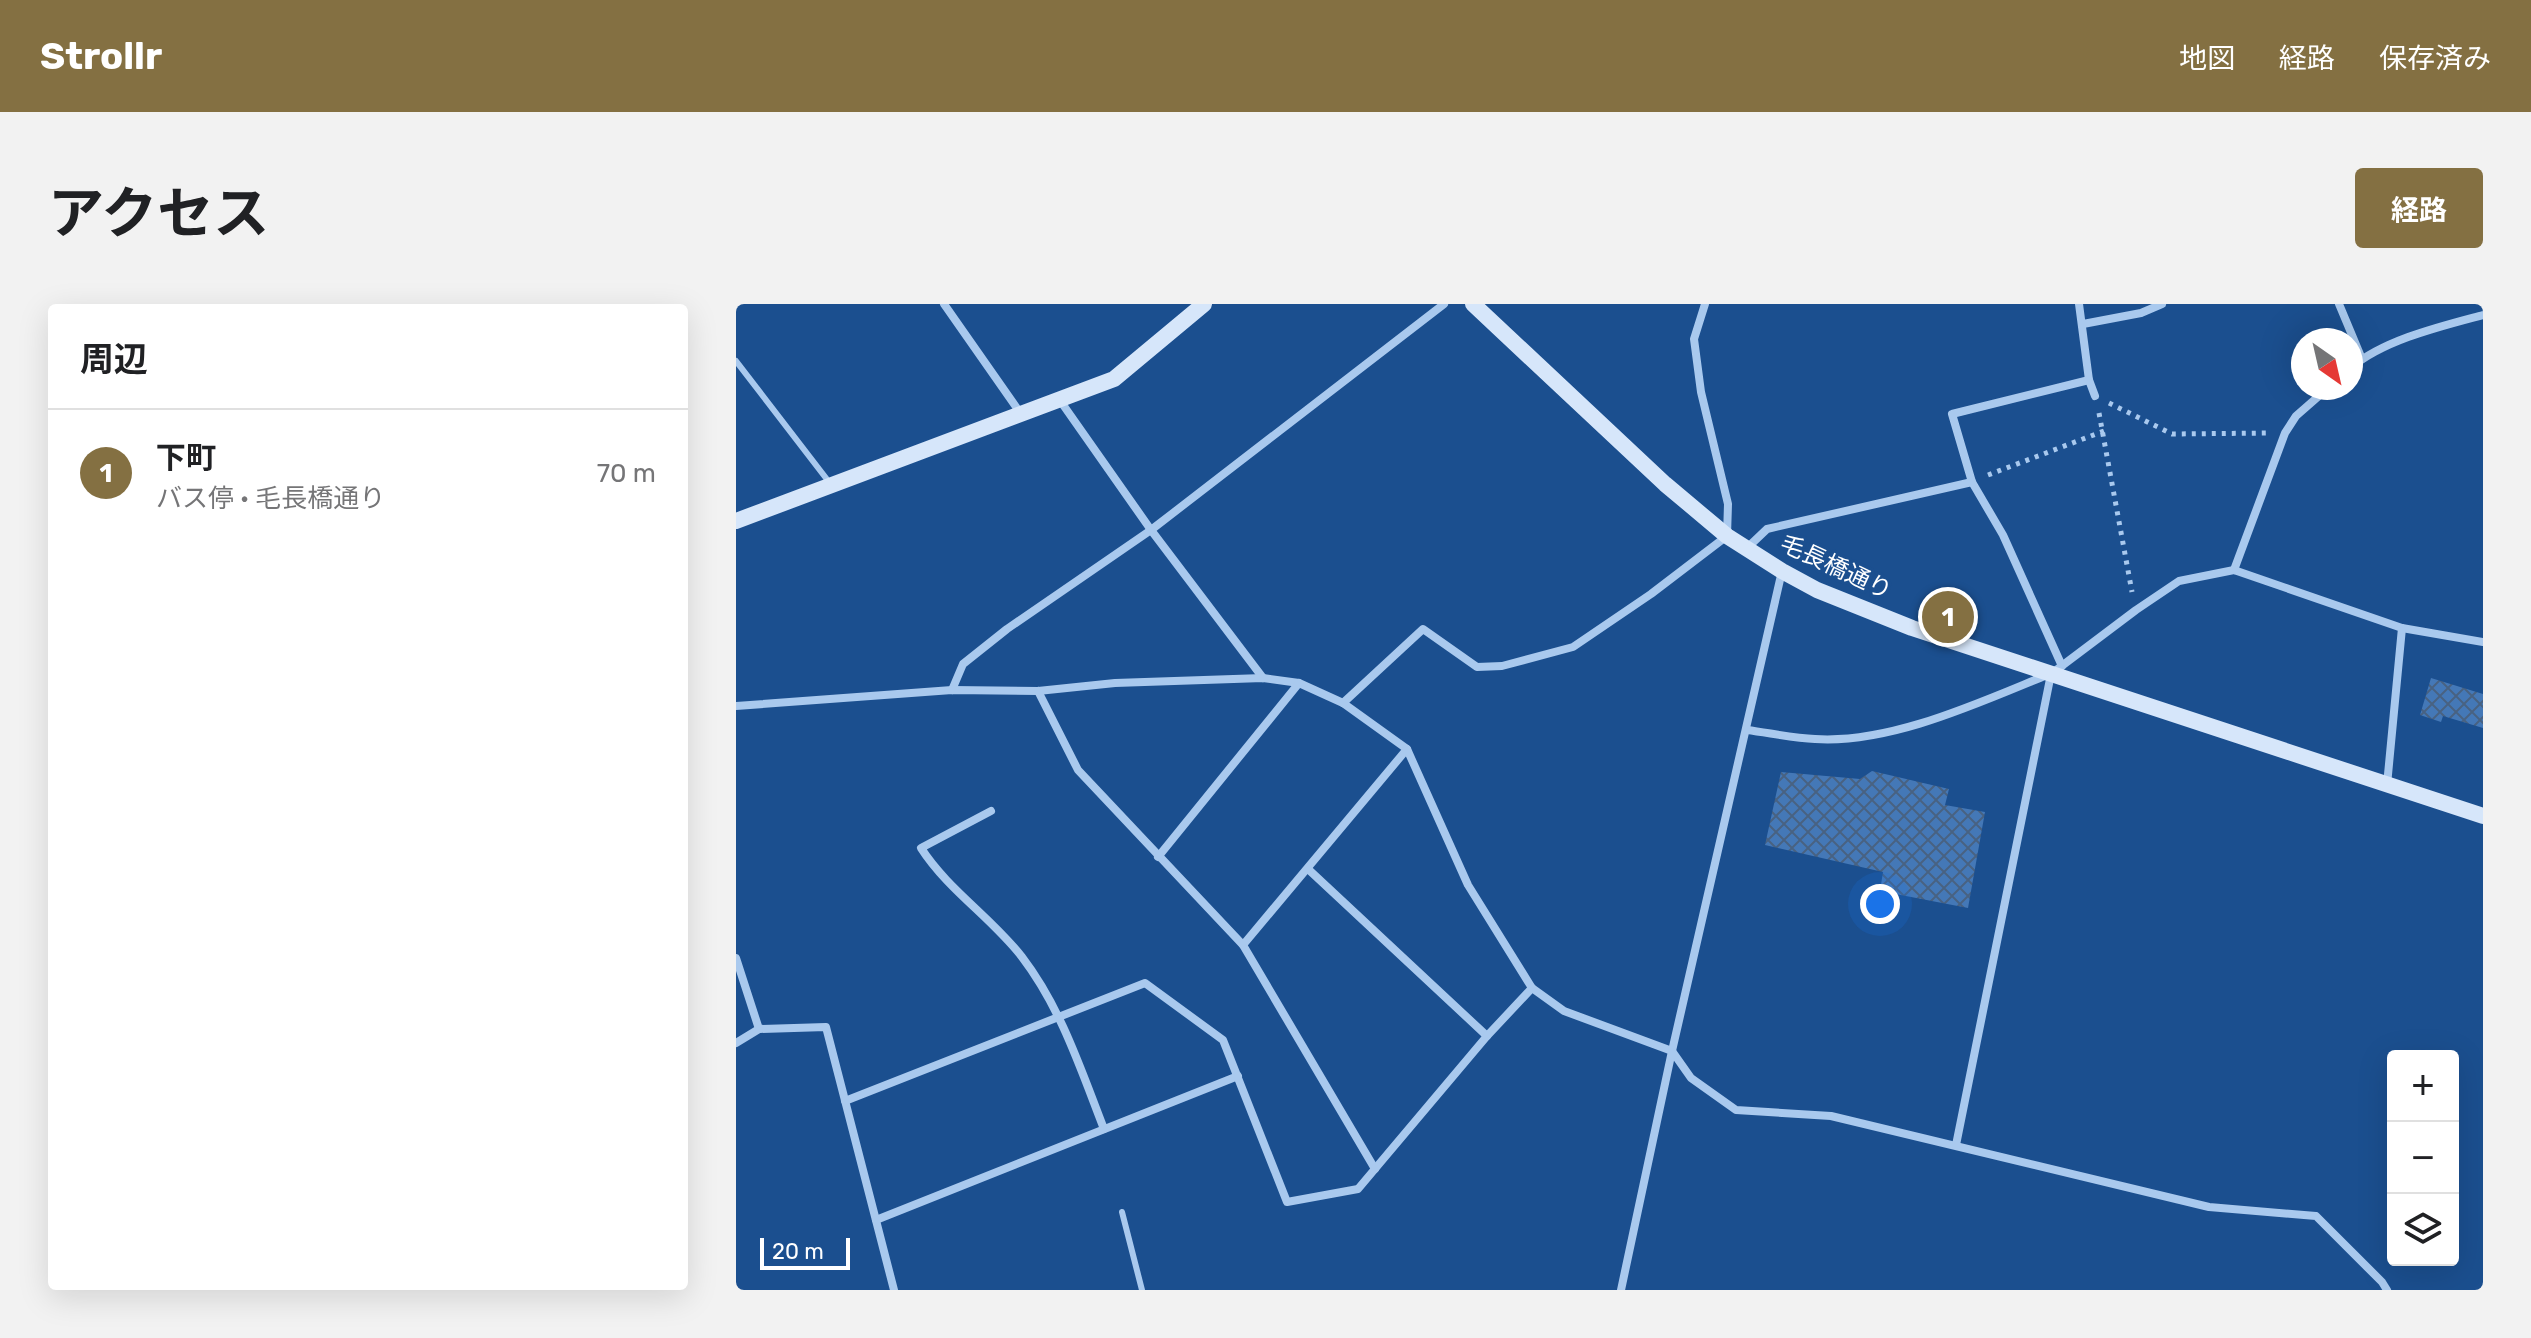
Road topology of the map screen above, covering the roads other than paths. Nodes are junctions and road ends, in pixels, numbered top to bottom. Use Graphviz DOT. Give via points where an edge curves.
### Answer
graph roads {
  1 [pos="944,304"];
  2 [pos="1204,304"];
  3 [pos="1444,304"];
  4 [pos="1473,304"];
  5 [pos="1705,304"];
  6 [pos="2079,304"];
  7 [pos="2162,304"];
  8 [pos="2339,304"];
  9 [pos="2483,315"];
  10 [pos="2083,324"];
  11 [pos="2349,328"];
  12 [pos="2363,359"];
  13 [pos="736,361"];
  14 [pos="2089,380"];
  15 [pos="2095,396"];
  16 [pos="1059,399"];
  17 [pos="2314,400"];
  18 [pos="1021,414"];
  19 [pos="1972,482"];
  20 [pos="831,485"];
  21 [pos="736,521"];
  22 [pos="1151,530"];
  23 [pos="1727,536"];
  24 [pos="1746,549"];
  25 [pos="2234,570"];
  26 [pos="1782,571"];
  27 [pos="2402,628"];
  28 [pos="2483,642"];
  29 [pos="2056,670"];
  30 [pos="1263,678"];
  31 [pos="1299,683"];
  32 [pos="952,690"];
  33 [pos="1038,691"];
  34 [pos="1343,703"];
  35 [pos="736,706"];
  36 [pos="1747,730"];
  37 [pos="1407,749"];
  38 [pos="2387,786"];
  39 [pos="991,811"];
  40 [pos="2483,816"];
  41 [pos="1158,857"];
  42 [pos="1308,869"];
  43 [pos="1243,945"];
  44 [pos="736,958"];
  45 [pos="1532,988"];
  46 [pos="1060,1016"];
  47 [pos="759,1029"];
  48 [pos="1487,1036"];
  49 [pos="736,1043"];
  50 [pos="1672,1051"];
  51 [pos="1238,1076"];
  52 [pos="845,1101"];
  53 [pos="1104,1129"];
  54 [pos="1956,1145"];
  55 [pos="1375,1169"];
  56 [pos="1122,1212"];
  57 [pos="876,1220"];
  58 [pos="894,1290"];
  59 [pos="1142,1290"];
  60 [pos="1621,1290"];
  61 [pos="2387,1290"];
  1 -- 18 [label="street"];
  2 -- 16 [label="street" via="1114,379"];
  3 -- 22 [label="street"];
  4 -- 23 [label="street, 毛長橋通り"];
  5 -- 23 [label="street" via="1694,339 1728,504"];
  6 -- 10 [label="street"];
  7 -- 10 [label="street"];
  8 -- 11 [label="street"];
  9 -- 12 [label="street" via="2427,330"];
  10 -- 14 [label="street"];
  13 -- 20 [label="lane"];
  14 -- 15 [label="street"];
  14 -- 19 [label="street" via="1952,414"];
  16 -- 18 [label="street"];
  16 -- 22 [label="street"];
  17 -- 25 [label="street" via="2285,433"];
  18 -- 20 [label="street"];
  19 -- 24 [label="street" via="1767,529"];
  19 -- 29 [label="street" via="2003,535"];
  20 -- 21 [label="street"];
  22 -- 30 [label="street"];
  22 -- 32 [label="street" via="996,637 963,664"];
  23 -- 24 [label="street, 毛長橋通り"];
  23 -- 34 [label="street" via="1573,647 1502,666 1477,667 1423,629"];
  24 -- 26 [label="street, 毛長橋通り"];
  25 -- 27 [label="street"];
  25 -- 29 [label="street" via="2179,581"];
  26 -- 29 [label="street, 毛長橋通り" via="1912,628"];
  26 -- 36 [label="street"];
  27 -- 28 [label="street"];
  27 -- 38 [label="street"];
  29 -- 36 [label="street" via="1909,727 1844,739"];
  29 -- 38 [label="street, 毛長橋通り"];
  29 -- 54 [label="street"];
  30 -- 31 [label="street"];
  30 -- 33 [label="street"];
  31 -- 34 [label="street"];
  31 -- 41 [label="street"];
  32 -- 33 [label="street"];
  32 -- 35 [label="street"];
  33 -- 41 [label="street" via="1078,770"];
  34 -- 37 [label="street"];
  36 -- 50 [label="street"];
  37 -- 42 [label="street"];
  37 -- 45 [label="street" via="1468,885"];
  38 -- 40 [label="street, 毛長橋通り"];
  39 -- 46 [label="street" via="921,848 933,867 1021,956"];
  41 -- 43 [label="street"];
  42 -- 43 [label="street"];
  42 -- 48 [label="street"];
  43 -- 55 [label="street"];
  44 -- 47 [label="street"];
  45 -- 48 [label="street"];
  45 -- 50 [label="street" via="1564,1011"];
  46 -- 51 [label="street" via="1145,983 1223,1040"];
  46 -- 52 [label="street"];
  46 -- 53 [label="street"];
  47 -- 49 [label="street"];
  47 -- 52 [label="street" via="826,1027"];
  48 -- 55 [label="street"];
  50 -- 54 [label="street" via="1691,1078 1736,1110 1831,1116"];
  50 -- 60 [label="street"];
  51 -- 53 [label="street"];
  51 -- 55 [label="street" via="1287,1202 1358,1189"];
  52 -- 57 [label="street"];
  53 -- 57 [label="street"];
  54 -- 61 [label="street" via="2209,1207 2316,1216"];
  56 -- 59 [label="lane"];
  57 -- 58 [label="street"];
}
